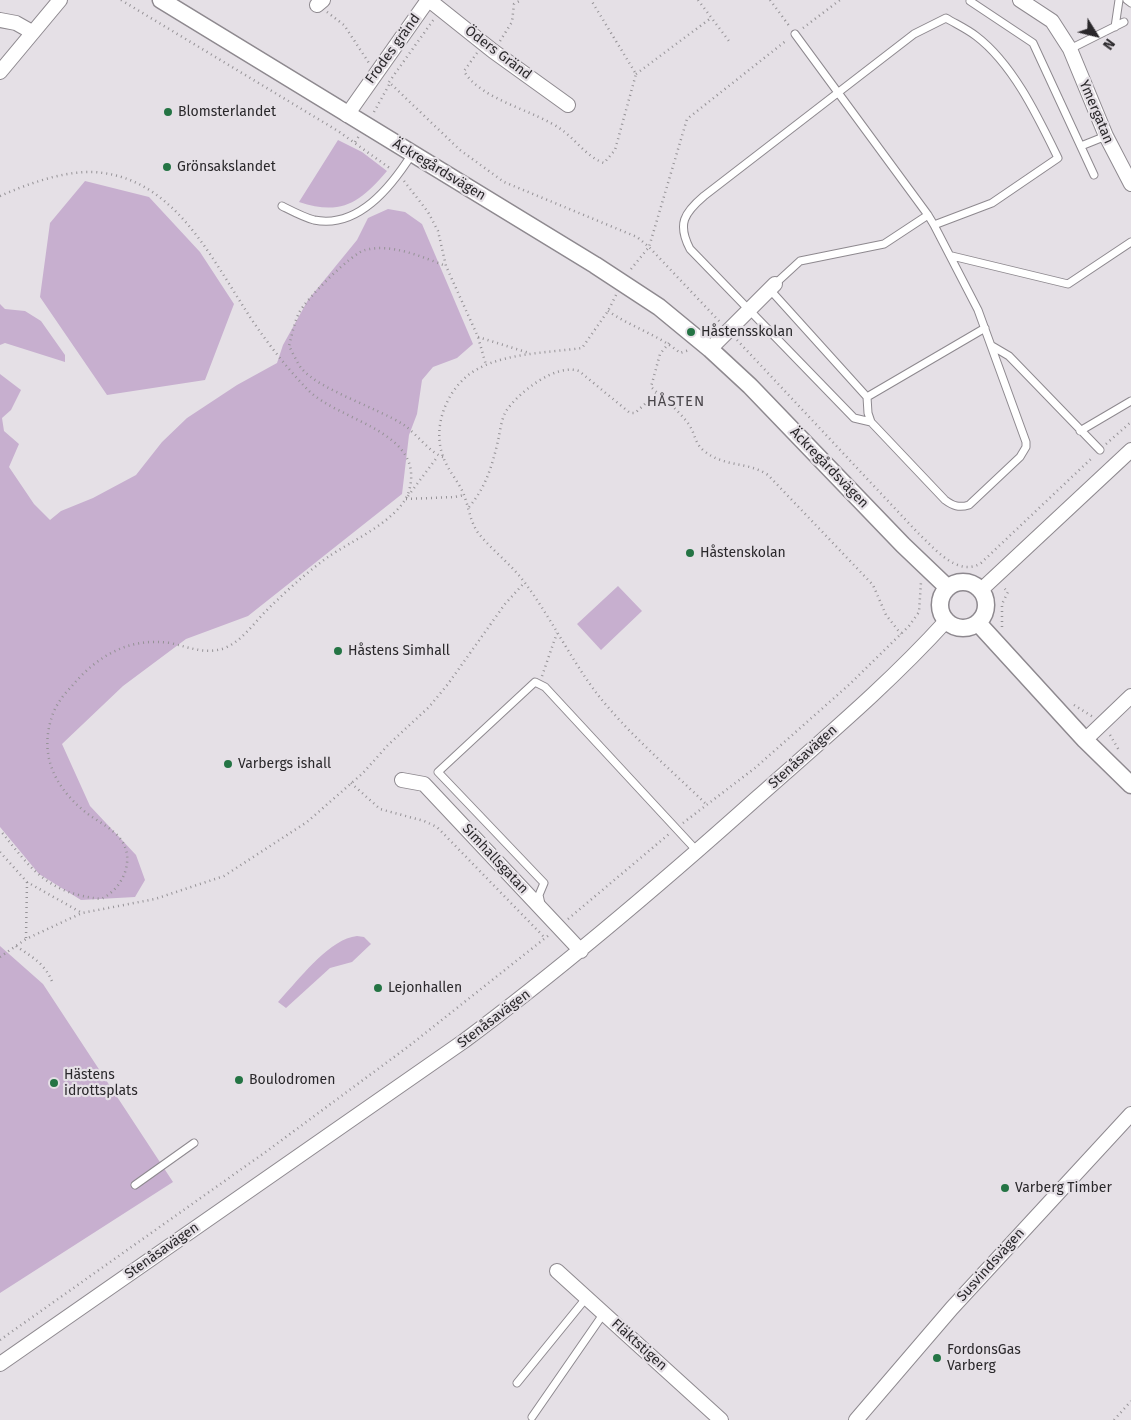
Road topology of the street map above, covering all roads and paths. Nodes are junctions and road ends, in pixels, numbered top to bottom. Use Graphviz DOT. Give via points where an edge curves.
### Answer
graph roads {
  1 [pos="60,0"];
  2 [pos="121,0"];
  3 [pos="161,0"];
  4 [pos="429,0"];
  5 [pos="521,0"];
  6 [pos="698,0"];
  7 [pos="770,0"];
  8 [pos="840,0"];
  9 [pos="1020,0"];
  10 [pos="1119,0"];
  11 [pos="1127,0"];
  12 [pos="970,1"];
  13 [pos="320,2"];
  14 [pos="1131,4"];
  15 [pos="442,9"];
  16 [pos="711,18"];
  17 [pos="0,20"];
  18 [pos="1124,22"];
  19 [pos="1115,27"];
  20 [pos="32,32"];
  21 [pos="795,34"];
  22 [pos="728,41"];
  23 [pos="1070,49"];
  24 [pos="492,51"];
  25 [pos="376,71"];
  26 [pos="0,72"];
  27 [pos="636,74"];
  28 [pos="390,83"];
  29 [pos="838,92"];
  30 [pos="568,105"];
  31 [pos="347,115"];
  32 [pos="365,126"];
  33 [pos="1106,136"];
  34 [pos="355,142"];
  35 [pos="1081,146"];
  36 [pos="412,154"];
  37 [pos="397,174"];
  38 [pos="1094,175"];
  39 [pos="1131,184"];
  40 [pos="0,196"];
  41 [pos="282,206"];
  42 [pos="928,215"];
  43 [pos="934,225"];
  44 [pos="1131,242"];
  45 [pos="649,247"];
  46 [pos="952,256"];
  47 [pos="446,266"];
  48 [pos="631,269"];
  49 [pos="775,284"];
  50 [pos="617,292"];
  51 [pos="748,310"];
  52 [pos="608,311"];
  53 [pos="985,328"];
  54 [pos="728,331"];
  55 [pos="478,337"];
  56 [pos="669,343"];
  57 [pos="992,346"];
  58 [pos="691,349"];
  59 [pos="710,349"];
  60 [pos="531,354"];
  61 [pos="486,365"];
  62 [pos="657,393"];
  63 [pos="867,396"];
  64 [pos="1131,401"];
  65 [pos="871,422"];
  66 [pos="1131,422"];
  67 [pos="1080,431"];
  68 [pos="1100,450"];
  69 [pos="1131,450"];
  70 [pos="438,456"];
  71 [pos="443,457"];
  72 [pos="464,494"];
  73 [pos="405,499"];
  74 [pos="468,507"];
  75 [pos="944,557"];
  76 [pos="981,563"];
  77 [pos="931,571"];
  78 [pos="995,578"];
  79 [pos="525,582"];
  80 [pos="947,587"];
  81 [pos="981,590"];
  82 [pos="946,621"];
  83 [pos="978,622"];
  84 [pos="1002,630"];
  85 [pos="557,633"];
  86 [pos="901,634"];
  87 [pos="540,683"];
  88 [pos="1131,696"];
  89 [pos="1070,704"];
  90 [pos="1100,725"];
  91 [pos="1085,740"];
  92 [pos="1124,759"];
  93 [pos="402,780"];
  94 [pos="351,783"];
  95 [pos="1131,785"];
  96 [pos="706,804"];
  97 [pos="676,829"];
  98 [pos="0,830"];
  99 [pos="0,852"];
  100 [pos="697,852"];
  101 [pos="27,882"];
  102 [pos="541,909"];
  103 [pos="82,913"];
  104 [pos="559,928"];
  105 [pos="545,938"];
  106 [pos="26,939"];
  107 [pos="16,946"];
  108 [pos="581,951"];
  109 [pos="0,957"];
  110 [pos="54,984"];
  111 [pos="1131,1114"];
  112 [pos="194,1143"];
  113 [pos="135,1185"];
  114 [pos="557,1271"];
  115 [pos="587,1297"];
  116 [pos="604,1313"];
  117 [pos="0,1340"];
  118 [pos="0,1364"];
  119 [pos="517,1383"];
  120 [pos="1131,1401"];
  121 [pos="532,1417"];
  122 [pos="721,1420"];
  123 [pos="856,1420"];
  124 [pos="1114,1420"];
  1 -- 20 [label="street"];
  2 -- 34 [label="path"];
  3 -- 31 [label="street, Äckregårdsvägen"];
  4 -- 15 [label="street, Öders Gränd"];
  4 -- 25 [label="street, Frodes gränd"];
  5 -- 24 [label="path" via="514,4 512,22"];
  6 -- 16 [label="path"];
  7 -- 21 [label="path"];
  8 -- 21 [label="path"];
  9 -- 23 [label="street, Ymergatan" via="1052,21"];
  10 -- 19 [label="lane"];
  11 -- 14 [label="lane"];
  12 -- 35 [label="lane" via="1033,43"];
  13 -- 25 [label="path" via="344,25"];
  15 -- 24 [label="street, Öders Gränd"];
  15 -- 28 [label="path"];
  16 -- 22 [label="path"];
  16 -- 27 [label="path"];
  17 -- 20 [label="street" via="16,23"];
  18 -- 19 [label="lane"];
  19 -- 23 [label="lane"];
  20 -- 26 [label="street"];
  21 -- 29 [label="lane"];
  21 -- 45 [label="path" via="687,119"];
  23 -- 33 [label="street, Ymergatan"];
  24 -- 30 [label="street, Öders Gränd"];
  25 -- 28 [label="path"];
  25 -- 31 [label="street, Frodes gränd"];
  28 -- 32 [label="path"];
  28 -- 45 [label="path" via="460,150 504,182 637,237"];
  29 -- 42 [label="lane"];
  29 -- 43 [label="lane" via="914,34 946,18 977,37 1004,65 1040,121 1058,158 992,203"];
  29 -- 51 [label="lane" via="689,209 683,222 682,235 690,249"];
  31 -- 32 [label="street, Äckregårdsvägen"];
  32 -- 34 [label="path"];
  32 -- 36 [label="street, Äckregårdsvägen"];
  33 -- 35 [label="lane"];
  33 -- 39 [label="street, Ymergatan"];
  34 -- 37 [label="path"];
  35 -- 38 [label="lane"];
  36 -- 37 [label="lane"];
  36 -- 59 [label="street, Äckregårdsvägen" via="659,306"];
  37 -- 41 [label="lane" via="370,205 344,219 314,220"];
  37 -- 47 [label="path" via="428,212 438,231"];
  40 -- 73 [label="path" via="41,181 76,173 102,172 124,177 158,195 190,227 281,359 310,391 329,407 375,429 402,449 411,466"];
  42 -- 43 [label="lane"];
  42 -- 49 [label="lane" via="884,244 800,261"];
  43 -- 46 [label="lane"];
  44 -- 46 [label="lane" via="1068,284"];
  45 -- 48 [label="path"];
  45 -- 54 [label="path"];
  46 -- 53 [label="lane"];
  47 -- 55 [label="path"];
  47 -- 70 [label="path" via="413,253 388,248 364,250 338,269 300,312 289,346 302,370 404,426"];
  49 -- 51 [label="street"];
  49 -- 63 [label="lane" via="773,293 777,300"];
  50 -- 52 [label="path"];
  51 -- 54 [label="street"];
  51 -- 65 [label="lane" via="854,418"];
  52 -- 56 [label="path" via="644,333"];
  52 -- 60 [label="path" via="582,348"];
  53 -- 57 [label="lane"];
  53 -- 63 [label="lane"];
  54 -- 59 [label="street"];
  54 -- 75 [label="path"];
  55 -- 60 [label="path"];
  55 -- 61 [label="path"];
  56 -- 58 [label="path" via="680,353"];
  56 -- 62 [label="path" via="660,354 651,387"];
  57 -- 65 [label="lane" via="1026,447 1020,457 969,505 958,506 945,500"];
  57 -- 67 [label="lane" via="1009,356"];
  59 -- 77 [label="street, Äckregårdsvägen"];
  60 -- 61 [label="path"];
  61 -- 71 [label="path" via="465,377 444,408 439,433"];
  62 -- 74 [label="path" via="635,413 630,413 579,371 570,368 542,379 506,411 488,479"];
  62 -- 86 [label="path" via="688,423 695,442 704,451 725,463 752,466 768,475 873,585 886,615"];
  63 -- 65 [label="lane"];
  64 -- 67 [label="lane"];
  66 -- 68 [label="path"];
  67 -- 68 [label="lane"];
  68 -- 76 [label="path"];
  69 -- 78 [label="street"];
  70 -- 71 [label="path"];
  70 -- 73 [label="path"];
  71 -- 72 [label="path"];
  72 -- 73 [label="path"];
  72 -- 74 [label="path"];
  73 -- 98 [label="path" via="382,523 307,574 233,644 210,652 168,643 122,646 101,658 68,690 55,708 48,730 46,748 50,768 67,794 119,837 124,845 123,879 110,895 101,899 82,897 55,886 30,866"];
  74 -- 79 [label="path" via="479,533"];
  75 -- 76 [label="path" via="962,566"];
  75 -- 77 [label="path"];
  76 -- 78 [label="path"];
  77 -- 80 [label="street, Äckregårdsvägen"];
  77 -- 86 [label="path" via="921,582 917,617"];
  78 -- 81 [label="street"];
  78 -- 84 [label="path" via="1008,592 1002,604"];
  79 -- 85 [label="path"];
  79 -- 94 [label="path" via="429,707"];
  80 -- 81 [label="street" via="964,581"];
  80 -- 82 [label="street" via="939,604"];
  81 -- 83 [label="street" via="986,599 986,609"];
  82 -- 83 [label="street" via="959,628 969,628"];
  82 -- 100 [label="street, Stenåsavägen" via="865,702"];
  83 -- 91 [label="street"];
  85 -- 87 [label="path"];
  85 -- 96 [label="path" via="606,706"];
  86 -- 96 [label="path" via="755,768"];
  87 -- 97 [label="lane"];
  87 -- 102 [label="lane" via="532,685 438,772 544,883"];
  88 -- 90 [label="street"];
  89 -- 90 [label="path" via="1089,712"];
  90 -- 91 [label="street"];
  90 -- 92 [label="path" via="1112,737"];
  91 -- 95 [label="street"];
  93 -- 102 [label="street, Simhallsgatan" via="424,784"];
  94 -- 103 [label="path" via="307,822 224,876 155,899"];
  94 -- 105 [label="path" via="380,809 438,827"];
  96 -- 97 [label="path"];
  97 -- 100 [label="lane"];
  97 -- 104 [label="path"];
  99 -- 101 [label="path"];
  100 -- 108 [label="street, Stenåsavägen"];
  101 -- 103 [label="path"];
  101 -- 106 [label="path"];
  102 -- 104 [label="street, Simhallsgatan"];
  103 -- 106 [label="path"];
  104 -- 105 [label="path"];
  104 -- 108 [label="street, Simhallsgatan"];
  105 -- 117 [label="path" via="409,1046 275,1145"];
  106 -- 107 [label="path"];
  107 -- 109 [label="path"];
  107 -- 110 [label="path" via="38,960 49,971"];
  108 -- 118 [label="street, Stenåsavägen" via="464,1041"];
  111 -- 123 [label="street, Susvindsvägen" via="959,1300"];
  112 -- 113 [label="lane"];
  114 -- 115 [label="street, Fläktstigen"];
  115 -- 116 [label="street, Fläktstigen"];
  115 -- 119 [label="lane"];
  116 -- 121 [label="lane"];
  116 -- 122 [label="street, Fläktstigen"];
  120 -- 124 [label="path"];
}
